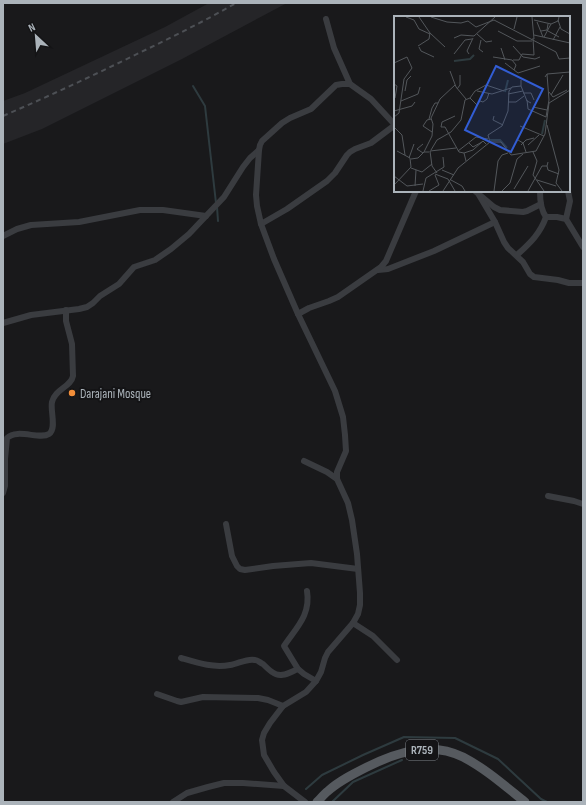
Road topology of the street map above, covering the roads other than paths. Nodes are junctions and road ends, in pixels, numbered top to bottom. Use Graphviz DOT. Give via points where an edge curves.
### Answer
graph roads {
  1 [pos="326,19"];
  2 [pos="350,84"];
  3 [pos="394,124"];
  4 [pos="394,126"];
  5 [pos="259,150"];
  6 [pos="416,192"];
  7 [pos="540,192"];
  8 [pos="568,192"];
  9 [pos="477,193"];
  10 [pos="541,204"];
  11 [pos="206,216"];
  12 [pos="546,217"];
  13 [pos="566,219"];
  14 [pos="495,222"];
  15 [pos="261,224"];
  16 [pos="3,236"];
  17 [pos="581,238"];
  18 [pos="583,247"];
  19 [pos="517,255"];
  20 [pos="378,270"];
  21 [pos="583,283"];
  22 [pos="66,310"];
  23 [pos="298,314"];
  24 [pos="3,323"];
  25 [pos="304,461"];
  26 [pos="337,479"];
  27 [pos="3,493"];
  28 [pos="548,496"];
  29 [pos="583,504"];
  30 [pos="226,524"];
  31 [pos="358,569"];
  32 [pos="307,592"];
  33 [pos="353,623"];
  34 [pos="181,658"];
  35 [pos="397,660"];
  36 [pos="298,669"];
  37 [pos="316,681"];
  38 [pos="157,694"];
  39 [pos="283,706"];
  40 [pos="284,786"];
  41 [pos="173,802"];
  42 [pos="305,802"];
  43 [pos="317,802"];
  44 [pos="525,802"];
  1 -- 2 [label="street" via="334,48"];
  2 -- 3 [label="street" via="371,99"];
  2 -- 5 [label="street" via="336,85 311,109 282,123 262,141"];
  4 -- 15 [label="street" via="371,143 350,152 327,181 288,209"];
  5 -- 11 [label="street" via="243,167 224,197"];
  5 -- 15 [label="street" via="256,195"];
  6 -- 20 [label="street" via="386,261"];
  7 -- 10 [label="street"];
  8 -- 13 [label="street" via="570,201"];
  9 -- 10 [label="street" via="500,210 523,212"];
  9 -- 14 [label="street"];
  10 -- 12 [label="street"];
  11 -- 16 [label="street" via="163,210 140,210 79,222 31,225"];
  11 -- 22 [label="street" via="172,249 155,260 134,267 119,284 93,303 87,307"];
  12 -- 13 [label="street"];
  12 -- 19 [label="street" via="536,237"];
  13 -- 17 [label="street"];
  14 -- 19 [label="street" via="504,242"];
  14 -- 20 [label="street" via="434,251 388,269"];
  15 -- 23 [label="street"];
  17 -- 18 [label="street"];
  19 -- 21 [label="street" via="534,278"];
  20 -- 23 [label="street" via="338,297"];
  22 -- 24 [label="street" via="31,315"];
  22 -- 27 [label="street" via="66,321 72,339 74,376 56,393 52,401 53,427 50,434 18,434 7,438"];
  23 -- 26 [label="street" via="335,391 343,417 346,451 337,472"];
  25 -- 26 [label="street"];
  26 -- 31 [label="street" via="348,503 352,520"];
  28 -- 29 [label="street"];
  30 -- 31 [label="street" via="232,556 237,566 245,570 311,563"];
  31 -- 33 [label="street" via="360,605"];
  32 -- 36 [label="street" via="307,609 284,646"];
  33 -- 35 [label="street" via="373,636"];
  33 -- 37 [label="street" via="324,658"];
  34 -- 36 [label="street" via="216,667 254,659 276,675"];
  36 -- 37 [label="street"];
  37 -- 39 [label="street" via="306,692"];
  38 -- 39 [label="street" via="182,702 203,697 258,698"];
  39 -- 40 [label="street" via="270,723 262,740 264,755"];
  40 -- 41 [label="street" via="224,783 187,793"];
  40 -- 42 [label="street"];
  43 -- 44 [label="main road, R759" via="328,791 369,766 392,756 428,749 446,751 477,765"];
}
